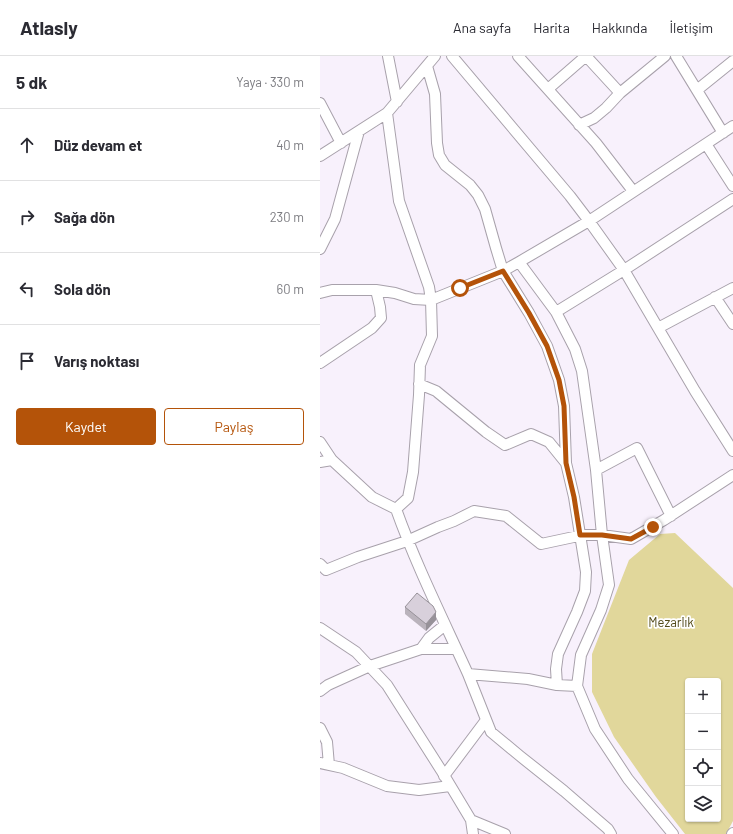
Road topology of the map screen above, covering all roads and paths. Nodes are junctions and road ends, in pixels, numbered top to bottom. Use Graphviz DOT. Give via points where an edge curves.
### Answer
graph roads {
  1 [pos="388,56"];
  2 [pos="435,56"];
  3 [pos="452,56"];
  4 [pos="518,56"];
  5 [pos="586,56"];
  6 [pos="665,56"];
  7 [pos="676,56"];
  8 [pos="733,62"];
  9 [pos="427,66"];
  10 [pos="548,90"];
  11 [pos="697,90"];
  12 [pos="620,94"];
  13 [pos="397,102"];
  14 [pos="320,103"];
  15 [pos="388,114"];
  16 [pos="579,125"];
  17 [pos="733,126"];
  18 [pos="359,131"];
  19 [pos="723,133"];
  20 [pos="341,143"];
  21 [pos="706,144"];
  22 [pos="320,156"];
  23 [pos="733,186"];
  24 [pos="633,191"];
  25 [pos="733,199"];
  26 [pos="589,221"];
  27 [pos="320,249"];
  28 [pos="519,262"];
  29 [pos="624,270"];
  30 [pos="503,271"];
  31 [pos="733,288"];
  32 [pos="376,290"];
  33 [pos="320,293"];
  34 [pos="715,297"];
  35 [pos="431,300"];
  36 [pos="556,312"];
  37 [pos="733,324"];
  38 [pos="658,328"];
  39 [pos="320,363"];
  40 [pos="420,384"];
  41 [pos="320,442"];
  42 [pos="733,451"];
  43 [pos="332,460"];
  44 [pos="320,462"];
  45 [pos="566,463"];
  46 [pos="596,470"];
  47 [pos="733,474"];
  48 [pos="396,509"];
  49 [pos="671,516"];
  50 [pos="580,535"];
  51 [pos="602,535"];
  52 [pos="407,541"];
  53 [pos="320,564"];
  54 [pos="445,625"];
  55 [pos="320,628"];
  56 [pos="421,649"];
  57 [pos="456,649"];
  58 [pos="370,666"];
  59 [pos="468,674"];
  60 [pos="557,685"];
  61 [pos="577,686"];
  62 [pos="320,691"];
  63 [pos="486,720"];
  64 [pos="320,728"];
  65 [pos="324,764"];
  66 [pos="444,776"];
  67 [pos="450,786"];
  68 [pos="471,820"];
  69 [pos="473,834"];
  70 [pos="505,834"];
  71 [pos="611,834"];
  72 [pos="673,834"];
  1 -- 13 [label="street"];
  2 -- 9 [label="street"];
  3 -- 26 [label="street"];
  4 -- 10 [label="street"];
  5 -- 10 [label="street"];
  5 -- 12 [label="street"];
  6 -- 12 [label="street"];
  7 -- 11 [label="street"];
  8 -- 11 [label="street"];
  9 -- 13 [label="street"];
  9 -- 30 [label="street" via="435,94 439,155 445,165 470,185 478,195 485,209"];
  10 -- 16 [label="street"];
  11 -- 19 [label="street"];
  12 -- 16 [label="street" via="594,118"];
  13 -- 15 [label="street"];
  14 -- 20 [label="street"];
  15 -- 18 [label="street"];
  15 -- 35 [label="street" via="399,201 429,287"];
  16 -- 24 [label="street"];
  17 -- 19 [label="street"];
  18 -- 20 [label="street"];
  18 -- 27 [label="street" via="335,219"];
  19 -- 21 [label="street"];
  20 -- 22 [label="street"];
  21 -- 23 [label="street"];
  21 -- 24 [label="street"];
  24 -- 26 [label="street"];
  25 -- 29 [label="street"];
  26 -- 28 [label="street"];
  26 -- 29 [label="street"];
  28 -- 30 [label="street"];
  28 -- 36 [label="street"];
  29 -- 36 [label="street"];
  29 -- 38 [label="street"];
  30 -- 35 [label="street"];
  30 -- 45 [label="street" via="547,346 559,380 564,406"];
  31 -- 34 [label="street"];
  32 -- 33 [label="street" via="332,290"];
  32 -- 35 [label="street" via="414,299"];
  32 -- 39 [label="street" via="381,318 372,328"];
  34 -- 37 [label="street"];
  34 -- 38 [label="street"];
  35 -- 40 [label="street" via="432,336 420,365"];
  36 -- 46 [label="street" via="575,350 582,372"];
  38 -- 42 [label="street"];
  40 -- 45 [label="street" via="436,392 505,445 531,434 549,442"];
  40 -- 48 [label="street" via="413,472 408,498"];
  41 -- 43 [label="street"];
  43 -- 44 [label="street"];
  43 -- 48 [label="street" via="372,497"];
  45 -- 50 [label="street"];
  46 -- 49 [label="street" via="637,448"];
  46 -- 51 [label="street"];
  47 -- 49 [label="street"];
  48 -- 52 [label="street"];
  49 -- 51 [label="street" via="631,539"];
  50 -- 51 [label="street"];
  50 -- 52 [label="street" via="541,544 506,516 474,511"];
  50 -- 60 [label="street" via="586,572 584,591 558,654"];
  51 -- 61 [label="street" via="609,585 581,655"];
  52 -- 53 [label="street" via="326,570"];
  52 -- 54 [label="street"];
  54 -- 56 [label="street" via="429,638"];
  54 -- 57 [label="street"];
  55 -- 58 [label="street" via="356,652"];
  56 -- 57 [label="street"];
  56 -- 58 [label="street"];
  57 -- 59 [label="street"];
  58 -- 62 [label="street"];
  58 -- 66 [label="street" via="387,685"];
  59 -- 60 [label="street" via="528,679"];
  59 -- 63 [label="street"];
  60 -- 61 [label="street"];
  61 -- 72 [label="street" via="595,729 628,779"];
  63 -- 66 [label="street"];
  63 -- 71 [label="street" via="491,732 564,791"];
  64 -- 65 [label="street" via="327,742"];
  65 -- 67 [label="street" via="343,768 387,786 419,790"];
  66 -- 67 [label="street"];
  67 -- 68 [label="street"];
  68 -- 69 [label="street"];
  68 -- 70 [label="street"];
}
